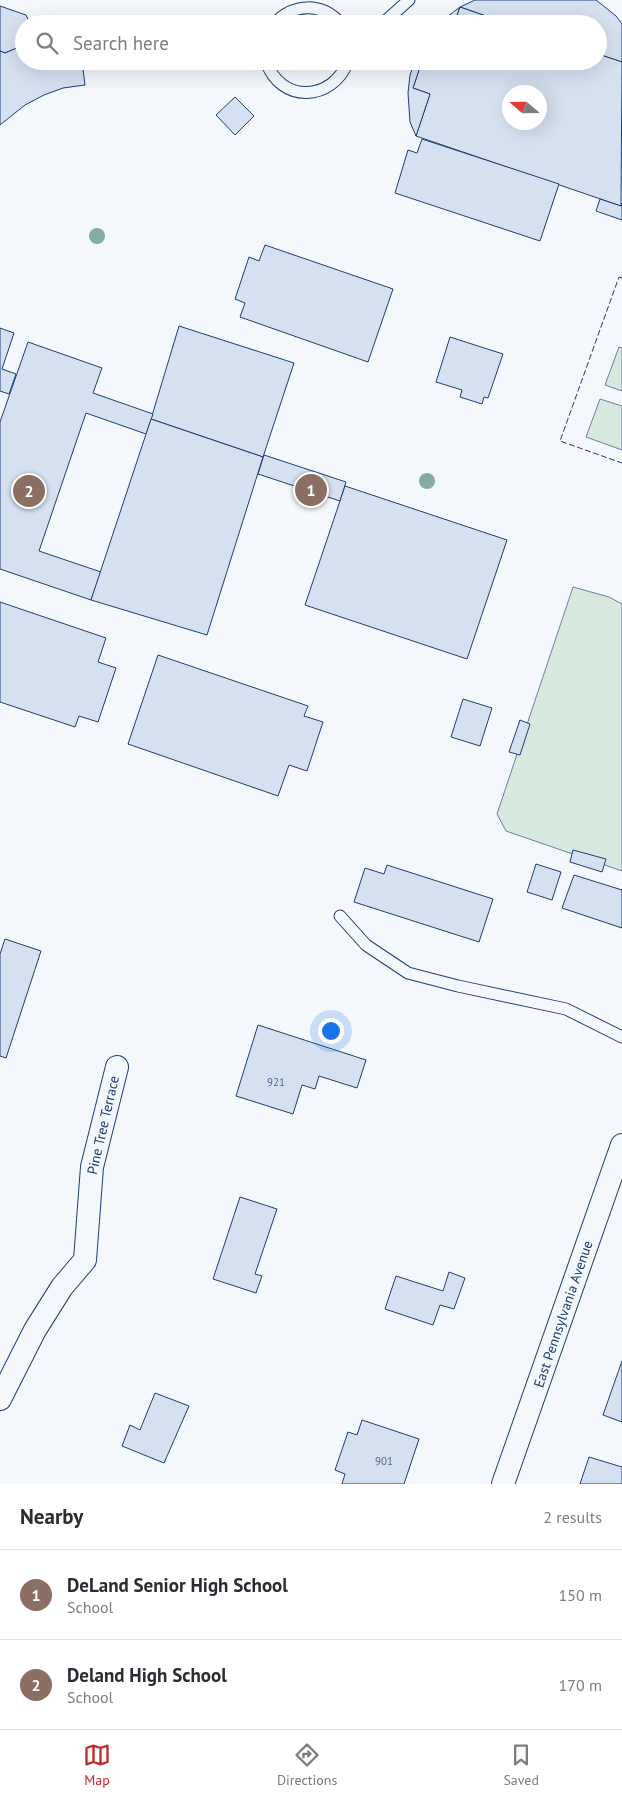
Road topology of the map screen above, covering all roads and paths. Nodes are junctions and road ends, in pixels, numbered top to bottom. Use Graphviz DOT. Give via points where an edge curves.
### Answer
graph roads {
  1 [pos="324,0"];
  2 [pos="409,0"];
  3 [pos="313,8"];
  4 [pos="284,15"];
  5 [pos="331,15"];
  6 [pos="392,15"];
  7 [pos="271,70"];
  8 [pos="345,70"];
  9 [pos="340,916"];
  10 [pos="622,1038"];
  11 [pos="117,1067"];
  12 [pos="622,1145"];
  13 [pos="0,1399"];
  14 [pos="503,1484"];
  1 -- 3 [label="lane"];
  2 -- 6 [label="lane"];
  3 -- 4 [label="lane" via="303,7"];
  3 -- 5 [label="lane"];
  7 -- 8 [label="lane" via="285,87 308,93 334,83"];
  9 -- 10 [label="lane" via="366,945 408,973 566,1009"];
  11 -- 13 [label="street, Pine Tree Terrace" via="92,1166 85,1260 62,1287 35,1330"];
  12 -- 14 [label="street, East Pennsylvania Avenue"];
}
